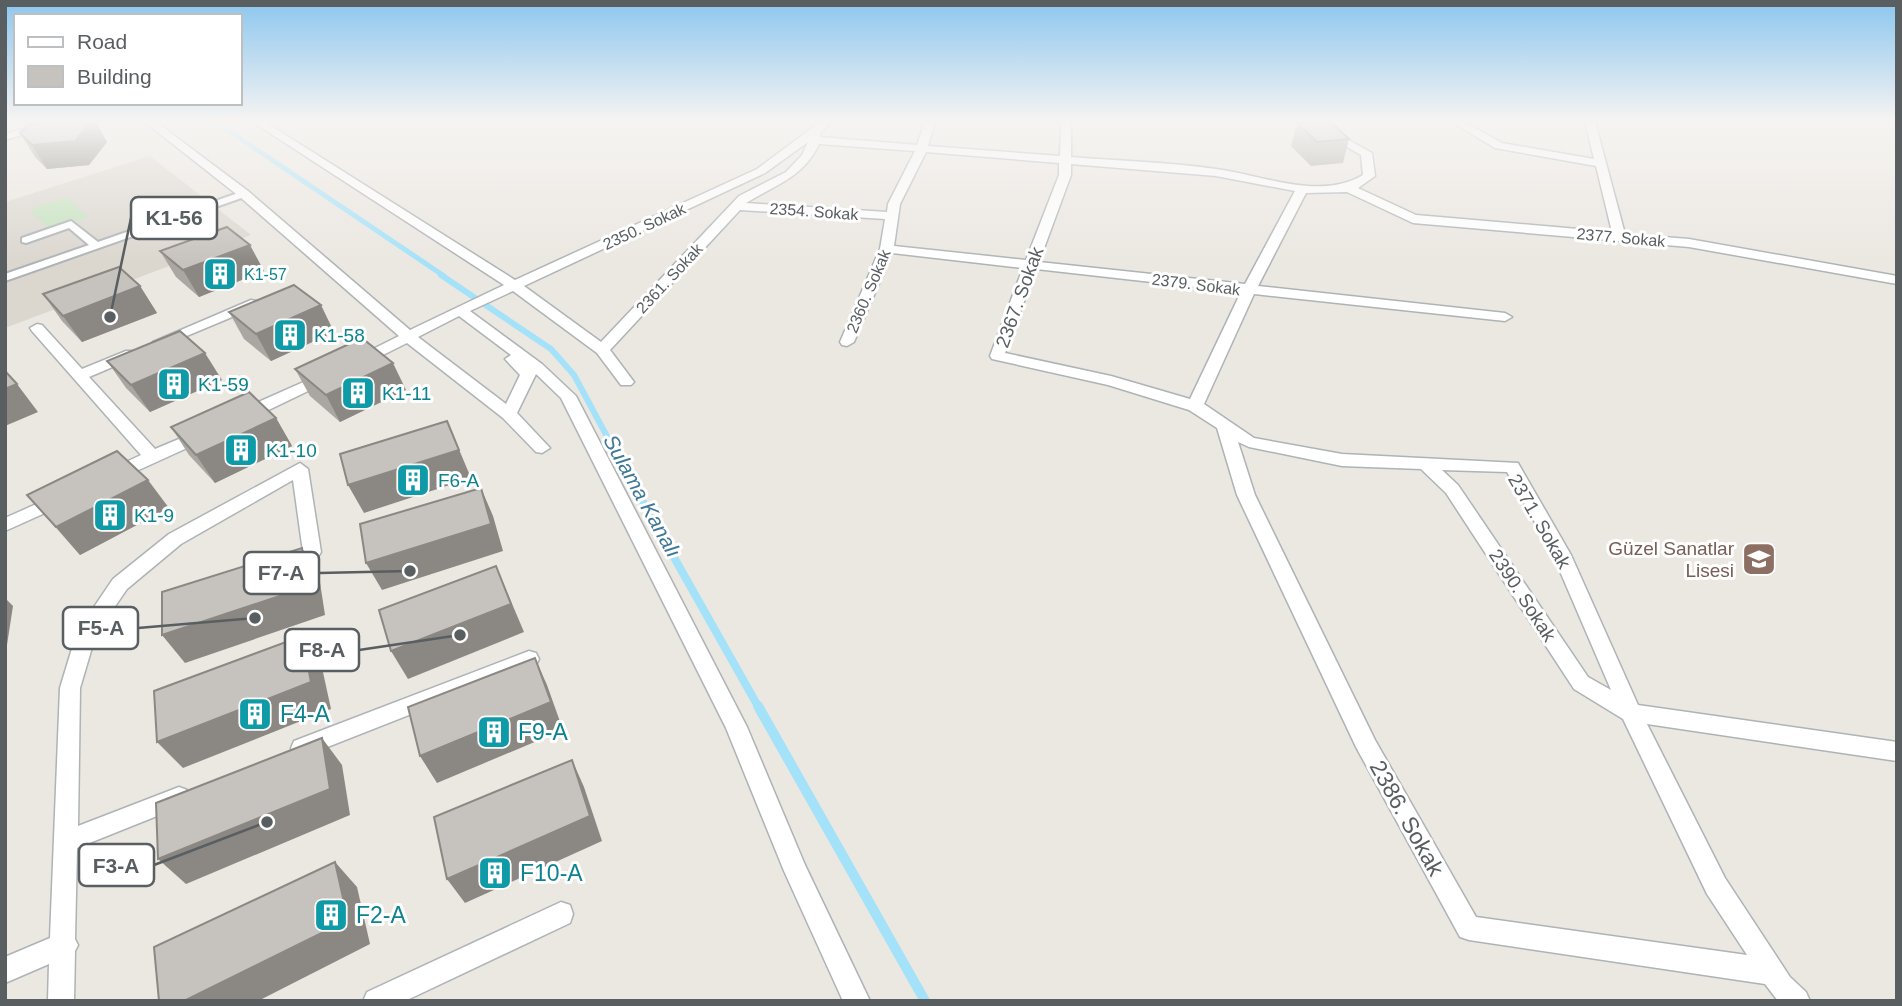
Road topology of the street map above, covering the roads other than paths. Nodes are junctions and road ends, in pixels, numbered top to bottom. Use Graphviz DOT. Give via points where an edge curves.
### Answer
graph roads {
  1 [pos="211,169"];
  2 [pos="329,169"];
  3 [pos="764,169"];
  4 [pos="797,169"];
  5 [pos="912,169"];
  6 [pos="1065,169"];
  7 [pos="1183,169"];
  8 [pos="1367,169"];
  9 [pos="1602,169"];
  10 [pos="1302,188"];
  11 [pos="1349,188"];
  12 [pos="244,194"];
  13 [pos="736,206"];
  14 [pos="892,216"];
  15 [pos="1619,236"];
  16 [pos="26,240"];
  17 [pos="96,246"];
  18 [pos="887,249"];
  19 [pos="1030,265"];
  20 [pos="5,278"];
  21 [pos="1897,280"];
  22 [pos="509,288"];
  23 [pos="1249,290"];
  24 [pos="255,303"];
  25 [pos="458,311"];
  26 [pos="1505,317"];
  27 [pos="37,328"];
  28 [pos="410,338"];
  29 [pos="847,342"];
  30 [pos="602,351"];
  31 [pos="79,375"];
  32 [pos="626,382"];
  33 [pos="1195,406"];
  34 [pos="509,414"];
  35 [pos="1225,426"];
  36 [pos="542,448"];
  37 [pos="153,458"];
  38 [pos="1426,464"];
  39 [pos="94,484"];
  40 [pos="71,495"];
  41 [pos="5,525"];
  42 [pos="312,552"];
  43 [pos="529,659"];
  44 [pos="1631,713"];
  45 [pos="1897,752"];
  46 [pos="279,758"];
  47 [pos="204,788"];
  48 [pos="65,842"];
  49 [pos="561,914"];
  50 [pos="65,945"];
  51 [pos="5,970"];
  52 [pos="1772,972"];
  53 [pos="61,1001"];
  54 [pos="376,1001"];
  55 [pos="857,1001"];
  56 [pos="1797,1001"];
  1 -- 12 [label="street"];
  2 -- 22 [label="street"];
  3 -- 22 [label="street, 2350. Sokak"];
  4 -- 13 [label="street, 2361. Sokak"];
  5 -- 14 [label="street, 2360. Sokak"];
  6 -- 19 [label="street, 2367. Sokak"];
  7 -- 10 [label="street"];
  8 -- 11 [label="street" via="1368,176"];
  9 -- 15 [label="street"];
  10 -- 11 [label="street"];
  10 -- 23 [label="street"];
  11 -- 15 [label="street, 2377. Sokak" via="1413,219"];
  12 -- 17 [label="street"];
  12 -- 28 [label="street"];
  13 -- 14 [label="street, 2354. Sokak"];
  13 -- 30 [label="street, 2361. Sokak"];
  14 -- 18 [label="street, 2360. Sokak"];
  15 -- 21 [label="street, 2377. Sokak" via="1689,243"];
  16 -- 17 [label="street" via="71,224"];
  17 -- 20 [label="street"];
  18 -- 19 [label="street, 2379. Sokak"];
  18 -- 29 [label="street, 2360. Sokak"];
  19 -- 23 [label="street, 2379. Sokak"];
  19 -- 33 [label="street, 2367. Sokak" via="997,356 1111,381"];
  22 -- 25 [label="street, 2350. Sokak"];
  22 -- 30 [label="street"];
  23 -- 26 [label="street, 2379. Sokak"];
  23 -- 33 [label="street"];
  24 -- 31 [label="street"];
  25 -- 28 [label="street, 2350. Sokak"];
  25 -- 34 [label="street" via="528,374"];
  25 -- 55 [label="street" via="537,367 568,396 736,727"];
  27 -- 31 [label="street"];
  28 -- 34 [label="street"];
  28 -- 37 [label="street, 2350. Sokak"];
  30 -- 32 [label="street"];
  31 -- 37 [label="street"];
  33 -- 35 [label="street, 2371. Sokak"];
  34 -- 36 [label="street"];
  35 -- 38 [label="street, 2371. Sokak" via="1249,442 1342,460"];
  35 -- 52 [label="street, 2386. Sokak" via="1245,495 1361,735 1469,928"];
  37 -- 39 [label="street, 2350. Sokak"];
  38 -- 44 [label="street, 2390. Sokak" via="1452,489 1581,683"];
  38 -- 44 [label="street, 2371. Sokak" via="1512,467 1562,555"];
  40 -- 41 [label="street"];
  42 -- 48 [label="street" via="300,469 175,539 120,584 87,632 70,688"];
  43 -- 46 [label="street"];
  44 -- 45 [label="street"];
  44 -- 52 [label="street, 2371. Sokak" via="1716,886"];
  47 -- 48 [label="street"];
  48 -- 50 [label="street"];
  49 -- 54 [label="street"];
  50 -- 51 [label="street"];
  50 -- 53 [label="street"];
  52 -- 56 [label="street, 2371. Sokak"];
}
